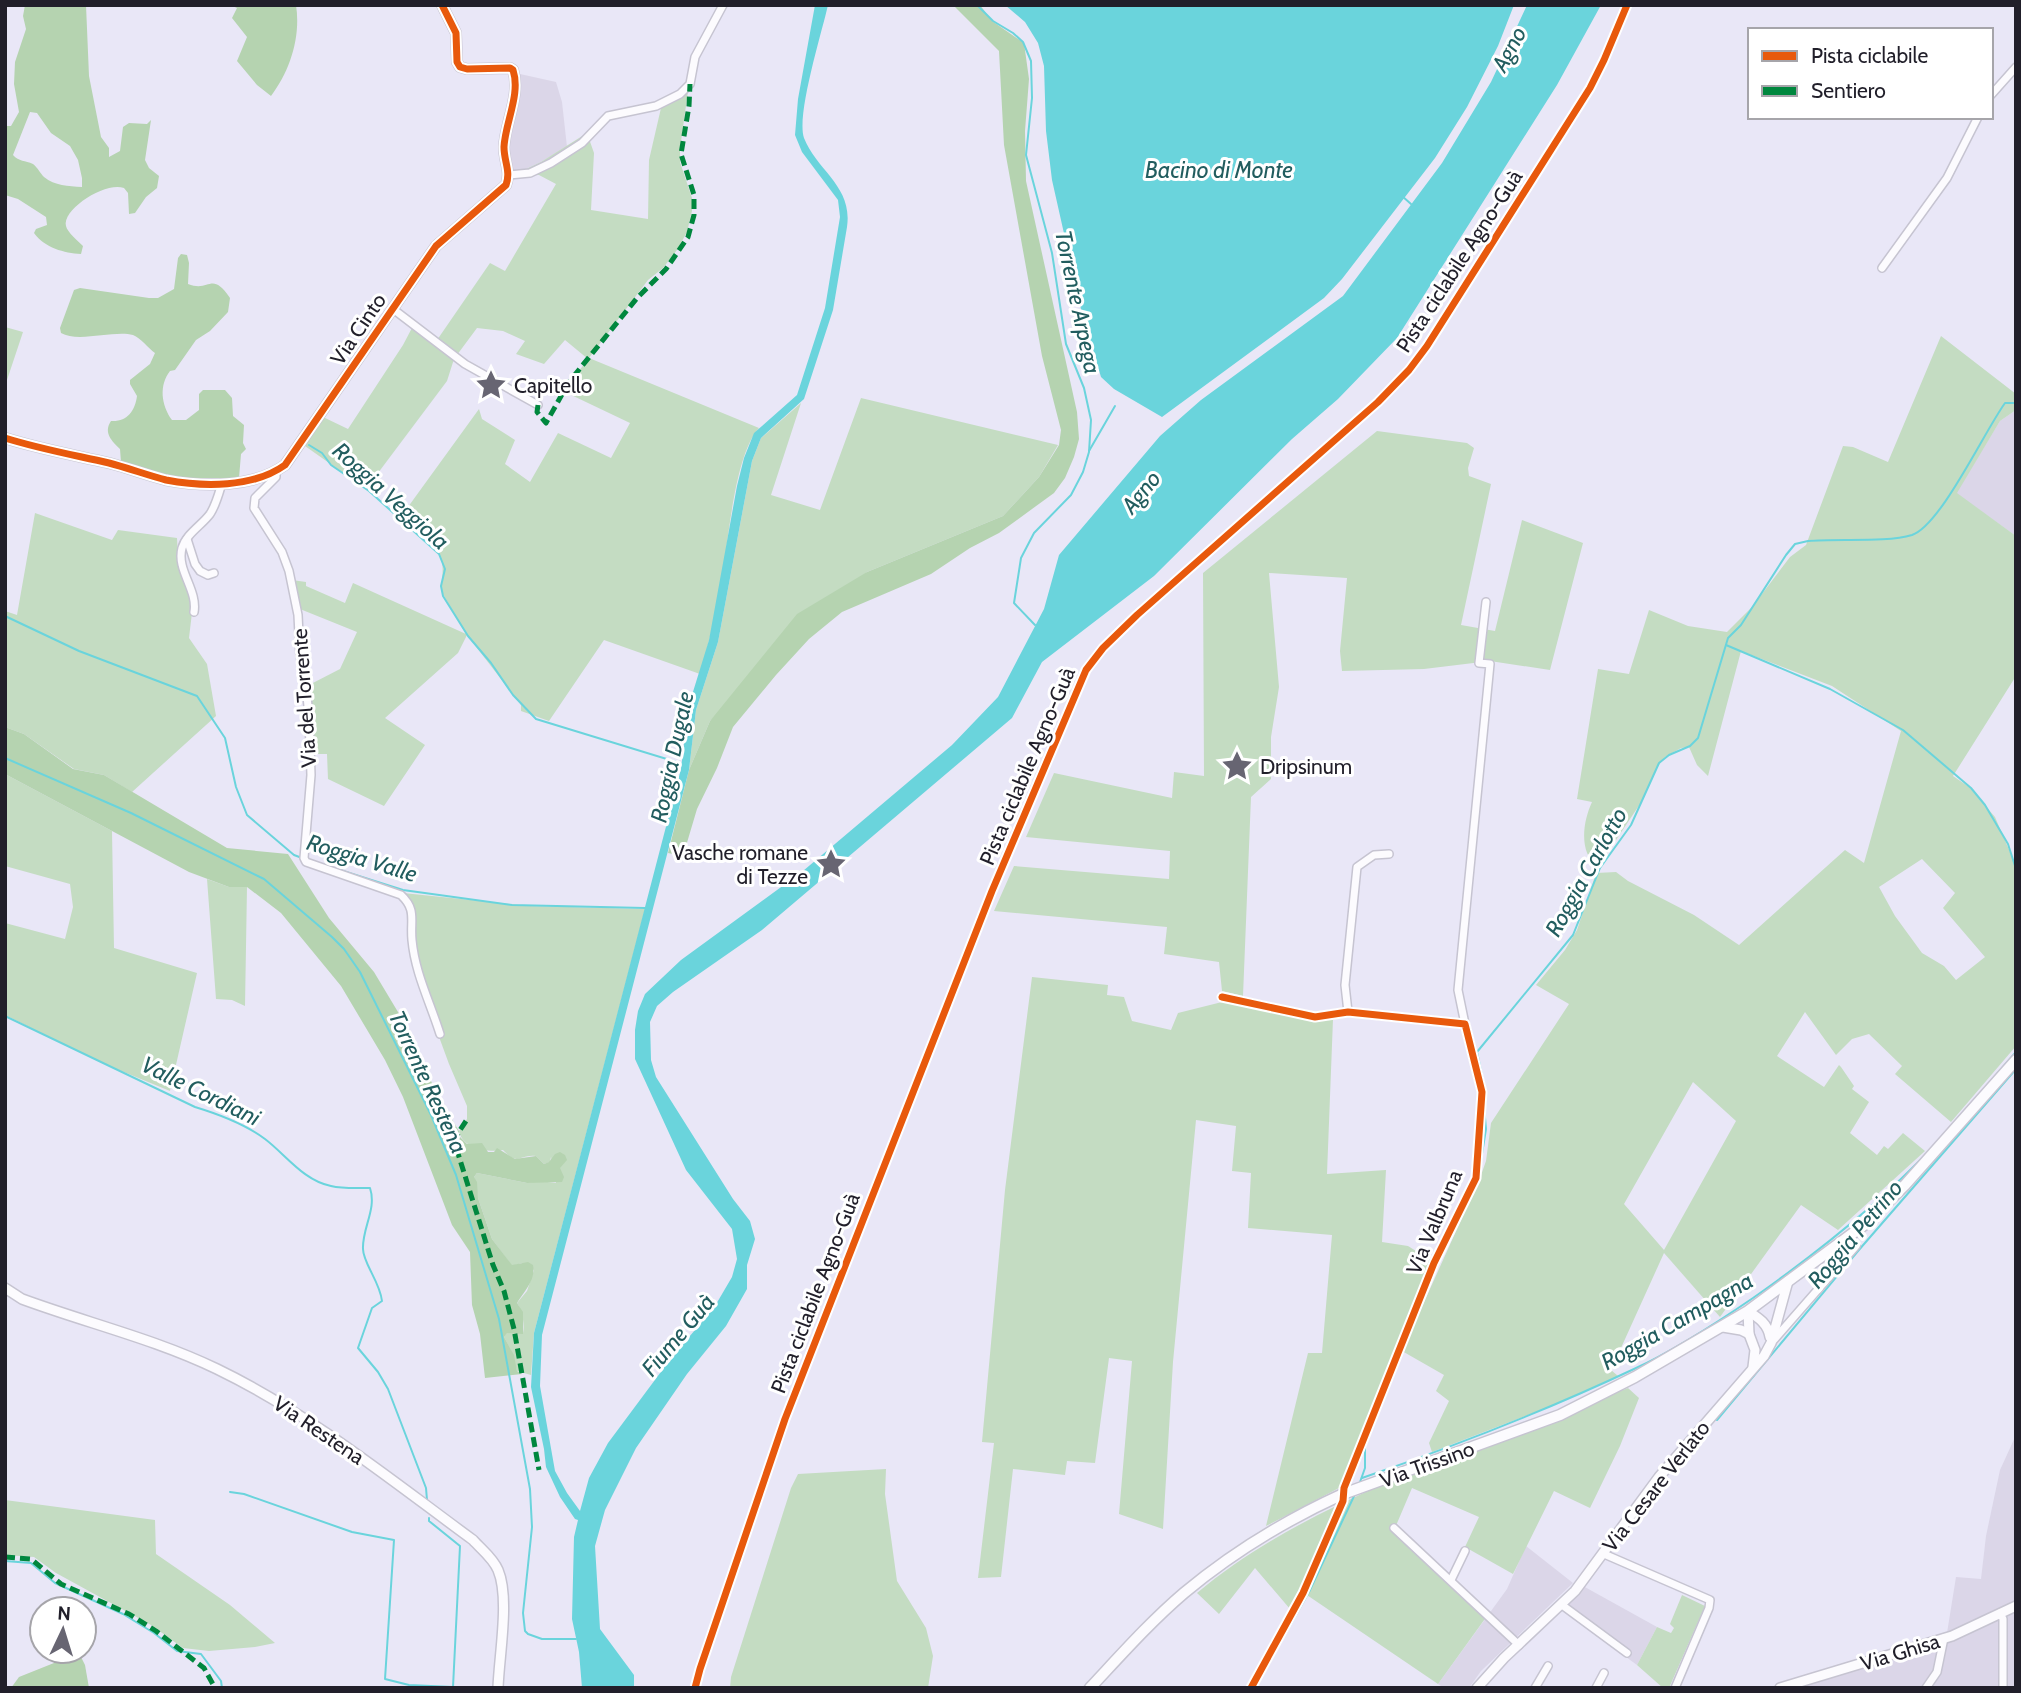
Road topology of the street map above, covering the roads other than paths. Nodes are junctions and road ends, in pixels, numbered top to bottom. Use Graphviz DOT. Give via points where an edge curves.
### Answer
graph roads {
  1 [pos="442,5"];
  2 [pos="723,5"];
  3 [pos="2016,68"];
  4 [pos="1993,93"];
  5 [pos="1977,119"];
  6 [pos="509,175"];
  7 [pos="1882,268"];
  8 [pos="393,310"];
  9 [pos="538,405"];
  10 [pos="5,438"];
  11 [pos="276,472"];
  12 [pos="222,483"];
  13 [pos="187,539"];
  14 [pos="214,573"];
  15 [pos="1486,602"];
  16 [pos="194,612"];
  17 [pos="1389,854"];
  18 [pos="1222,997"];
  19 [pos="1348,1012"];
  20 [pos="1465,1024"];
  21 [pos="440,1034"];
  22 [pos="2016,1060"];
  23 [pos="1848,1237"];
  24 [pos="1788,1281"];
  25 [pos="5,1288"];
  26 [pos="1748,1311"];
  27 [pos="1723,1327"];
  28 [pos="1749,1334"];
  29 [pos="1771,1343"];
  30 [pos="1752,1368"];
  31 [pos="1343,1494"];
  32 [pos="1394,1528"];
  33 [pos="1465,1551"];
  34 [pos="1604,1554"];
  35 [pos="1451,1580"];
  36 [pos="1562,1605"];
  37 [pos="2016,1606"];
  38 [pos="2000,1613"];
  39 [pos="1944,1638"];
  40 [pos="1519,1646"];
  41 [pos="1627,1653"];
  42 [pos="1548,1665"];
  43 [pos="1604,1673"];
  44 [pos="498,1688"];
  45 [pos="1090,1688"];
  46 [pos="1251,1688"];
  47 [pos="1477,1688"];
  48 [pos="1535,1688"];
  49 [pos="1595,1688"];
  50 [pos="1675,1688"];
  51 [pos="1780,1688"];
  52 [pos="1926,1688"];
  53 [pos="2003,1688"];
  1 -- 6 [label="street" via="456,33 460,67 513,71 515,86 505,141"];
  2 -- 6 [label="street" via="695,57 690,84 680,94 656,106 608,116 582,143 551,163 530,173"];
  3 -- 4 [label="street"];
  5 -- 7 [label="street" via="1947,178"];
  6 -- 8 [label="street, Via Cinto" via="499,192 443,238"];
  8 -- 9 [label="street, Via Cinto" via="489,380"];
  8 -- 11 [label="street, Via Cinto" via="292,458"];
  10 -- 12 [label="street" via="163,479"];
  11 -- 12 [label="street"];
  11 -- 21 [label="street, Via del Torrente" via="254,498 254,508 282,552 298,615 310,730 304,858 409,902 417,967"];
  12 -- 13 [label="street" via="211,513"];
  13 -- 14 [label="street" via="200,571"];
  13 -- 16 [label="street" via="182,562"];
  15 -- 20 [label="street, Via Valbruna" via="1479,663 1490,664 1458,990"];
  17 -- 19 [label="street" via="1374,855 1357,867 1345,985"];
  18 -- 19 [label="street" via="1315,1017"];
  19 -- 20 [label="street"];
  20 -- 31 [label="street, Via Valbruna" via="1482,1092 1476,1178 1434,1263"];
  22 -- 23 [label="main road" via="1905,1185"];
  23 -- 24 [label="main road"];
  23 -- 29 [label="street, Via Cesare Verlato" via="1856,1246"];
  24 -- 26 [label="main road"];
  24 -- 29 [label="street, Via Cesare Verlato"];
  25 -- 44 [label="street, Via Restena" via="29,1302 182,1354 267,1395 473,1540 492,1559 503,1588"];
  26 -- 27 [label="main road"];
  26 -- 28 [label="street"];
  26 -- 29 [label="street" via="1769,1329"];
  27 -- 28 [label="street"];
  27 -- 31 [label="main road, Via Trissino" via="1560,1415"];
  28 -- 30 [label="street" via="1755,1350"];
  29 -- 30 [label="street, Via Cesare Verlato"];
  30 -- 34 [label="street, Via Cesare Verlato" via="1659,1476"];
  31 -- 45 [label="main road, Via Trissino" via="1243,1548 1184,1593"];
  31 -- 46 [label="street, Via Valbruna" via="1303,1593"];
  32 -- 35 [label="street"];
  33 -- 35 [label="street"];
  34 -- 36 [label="street, Via Cesare Verlato"];
  34 -- 50 [label="street" via="1710,1600"];
  35 -- 40 [label="street"];
  36 -- 40 [label="street, Via Cesare Verlato"];
  36 -- 41 [label="street"];
  37 -- 38 [label="street, Via Ghisa"];
  38 -- 39 [label="street, Via Ghisa"];
  38 -- 53 [label="street"];
  39 -- 51 [label="street, Via Ghisa"];
  39 -- 52 [label="street" via="1937,1672"];
  40 -- 47 [label="street, Via Cesare Verlato"];
  42 -- 48 [label="street"];
  43 -- 49 [label="street"];
}
